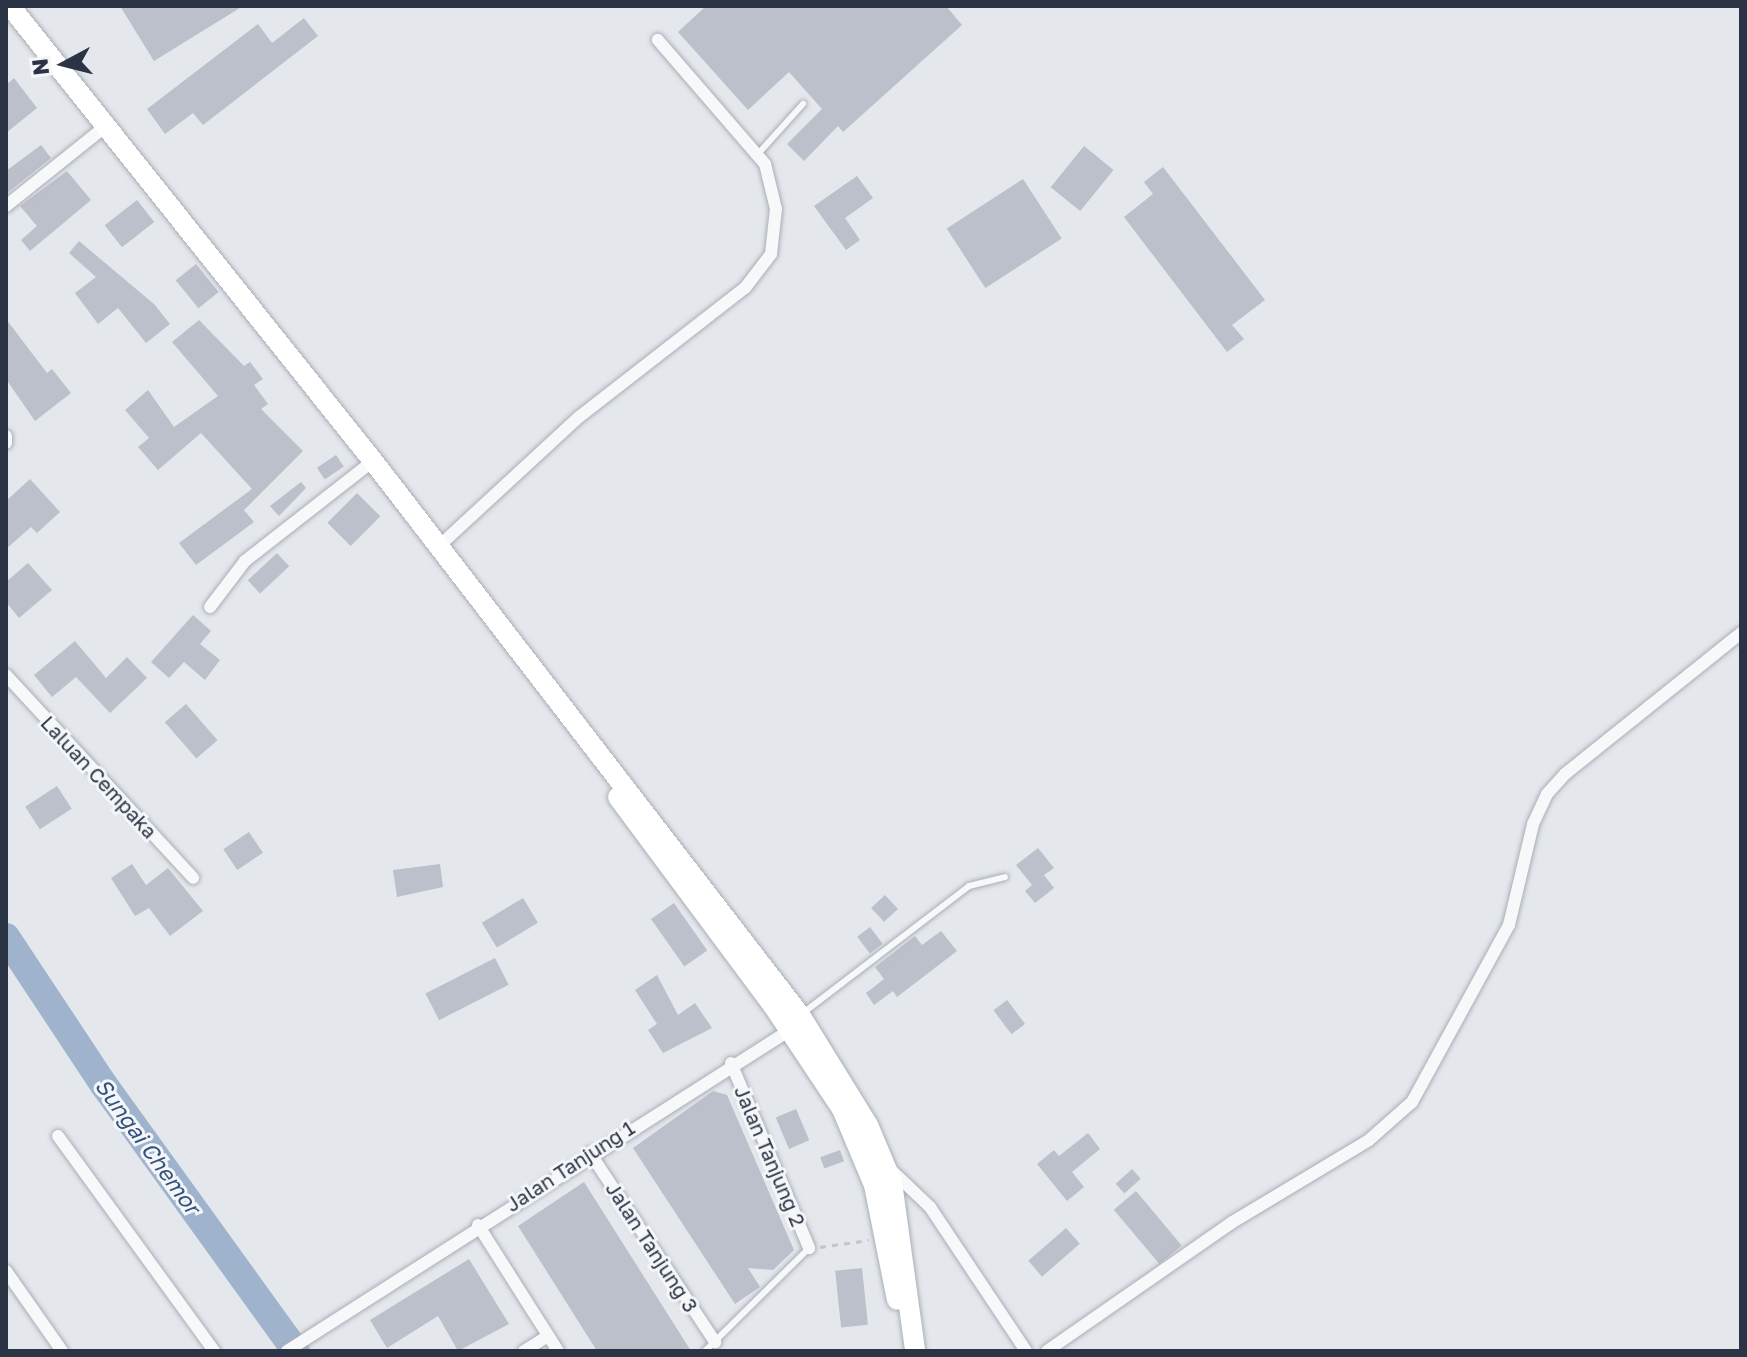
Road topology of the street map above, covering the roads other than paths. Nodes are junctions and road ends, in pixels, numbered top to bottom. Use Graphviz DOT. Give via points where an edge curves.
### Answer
graph roads {
  1 [pos="10,6"];
  2 [pos="658,40"];
  3 [pos="803,104"];
  4 [pos="106,126"];
  5 [pos="757,155"];
  6 [pos="6,206"];
  7 [pos="6,436"];
  8 [pos="6,443"];
  9 [pos="373,461"];
  10 [pos="439,546"];
  11 [pos="210,607"];
  12 [pos="503,629"];
  13 [pos="1741,633"];
  14 [pos="6,675"];
  15 [pos="1005,877"];
  16 [pos="193,878"];
  17 [pos="795,1022"];
  18 [pos="731,1063"];
  19 [pos="58,1136"];
  20 [pos="590,1153"];
  21 [pos="885,1165"];
  22 [pos="478,1225"];
  23 [pos="809,1248"];
  24 [pos="6,1271"];
  25 [pos="548,1336"];
  26 [pos="710,1346"];
  27 [pos="62,1351"];
  28 [pos="214,1351"];
  29 [pos="287,1351"];
  30 [pos="524,1351"];
  31 [pos="558,1351"];
  32 [pos="906,1351"];
  33 [pos="915,1351"];
  34 [pos="1026,1351"];
  35 [pos="1047,1351"];
  1 -- 4 [label="main road"];
  2 -- 5 [label="street"];
  3 -- 5 [label="lane"];
  4 -- 6 [label="street"];
  4 -- 9 [label="main road"];
  5 -- 10 [label="street" via="770,175 776,209 771,254 760,271 579,417"];
  7 -- 8 [label="street"];
  9 -- 10 [label="main road"];
  9 -- 11 [label="street" via="245,561"];
  10 -- 12 [label="main road"];
  12 -- 17 [label="main road" via="547,700"];
  12 -- 17 [label="main road" via="770,975"];
  13 -- 35 [label="street" via="1547,794 1533,824 1509,925 1412,1102 1369,1140 1231,1223"];
  14 -- 16 [label="street, Laluan Cempaka"];
  15 -- 17 [label="lane" via="969,886"];
  17 -- 18 [label="street, Jalan Tanjung 1"];
  17 -- 21 [label="main road" via="824,1053"];
  17 -- 32 [label="main road" via="860,1145 886,1238"];
  18 -- 20 [label="street, Jalan Tanjung 1"];
  18 -- 23 [label="street, Jalan Tanjung 2"];
  19 -- 28 [label="street"];
  20 -- 22 [label="street, Jalan Tanjung 1"];
  20 -- 26 [label="street, Jalan Tanjung 3"];
  21 -- 33 [label="main road" via="898,1208"];
  21 -- 34 [label="street" via="930,1207"];
  22 -- 25 [label="street"];
  22 -- 29 [label="street, Jalan Tanjung 1"];
  23 -- 26 [label="lane"];
  24 -- 27 [label="street"];
  25 -- 30 [label="street"];
  25 -- 31 [label="street"];
}
